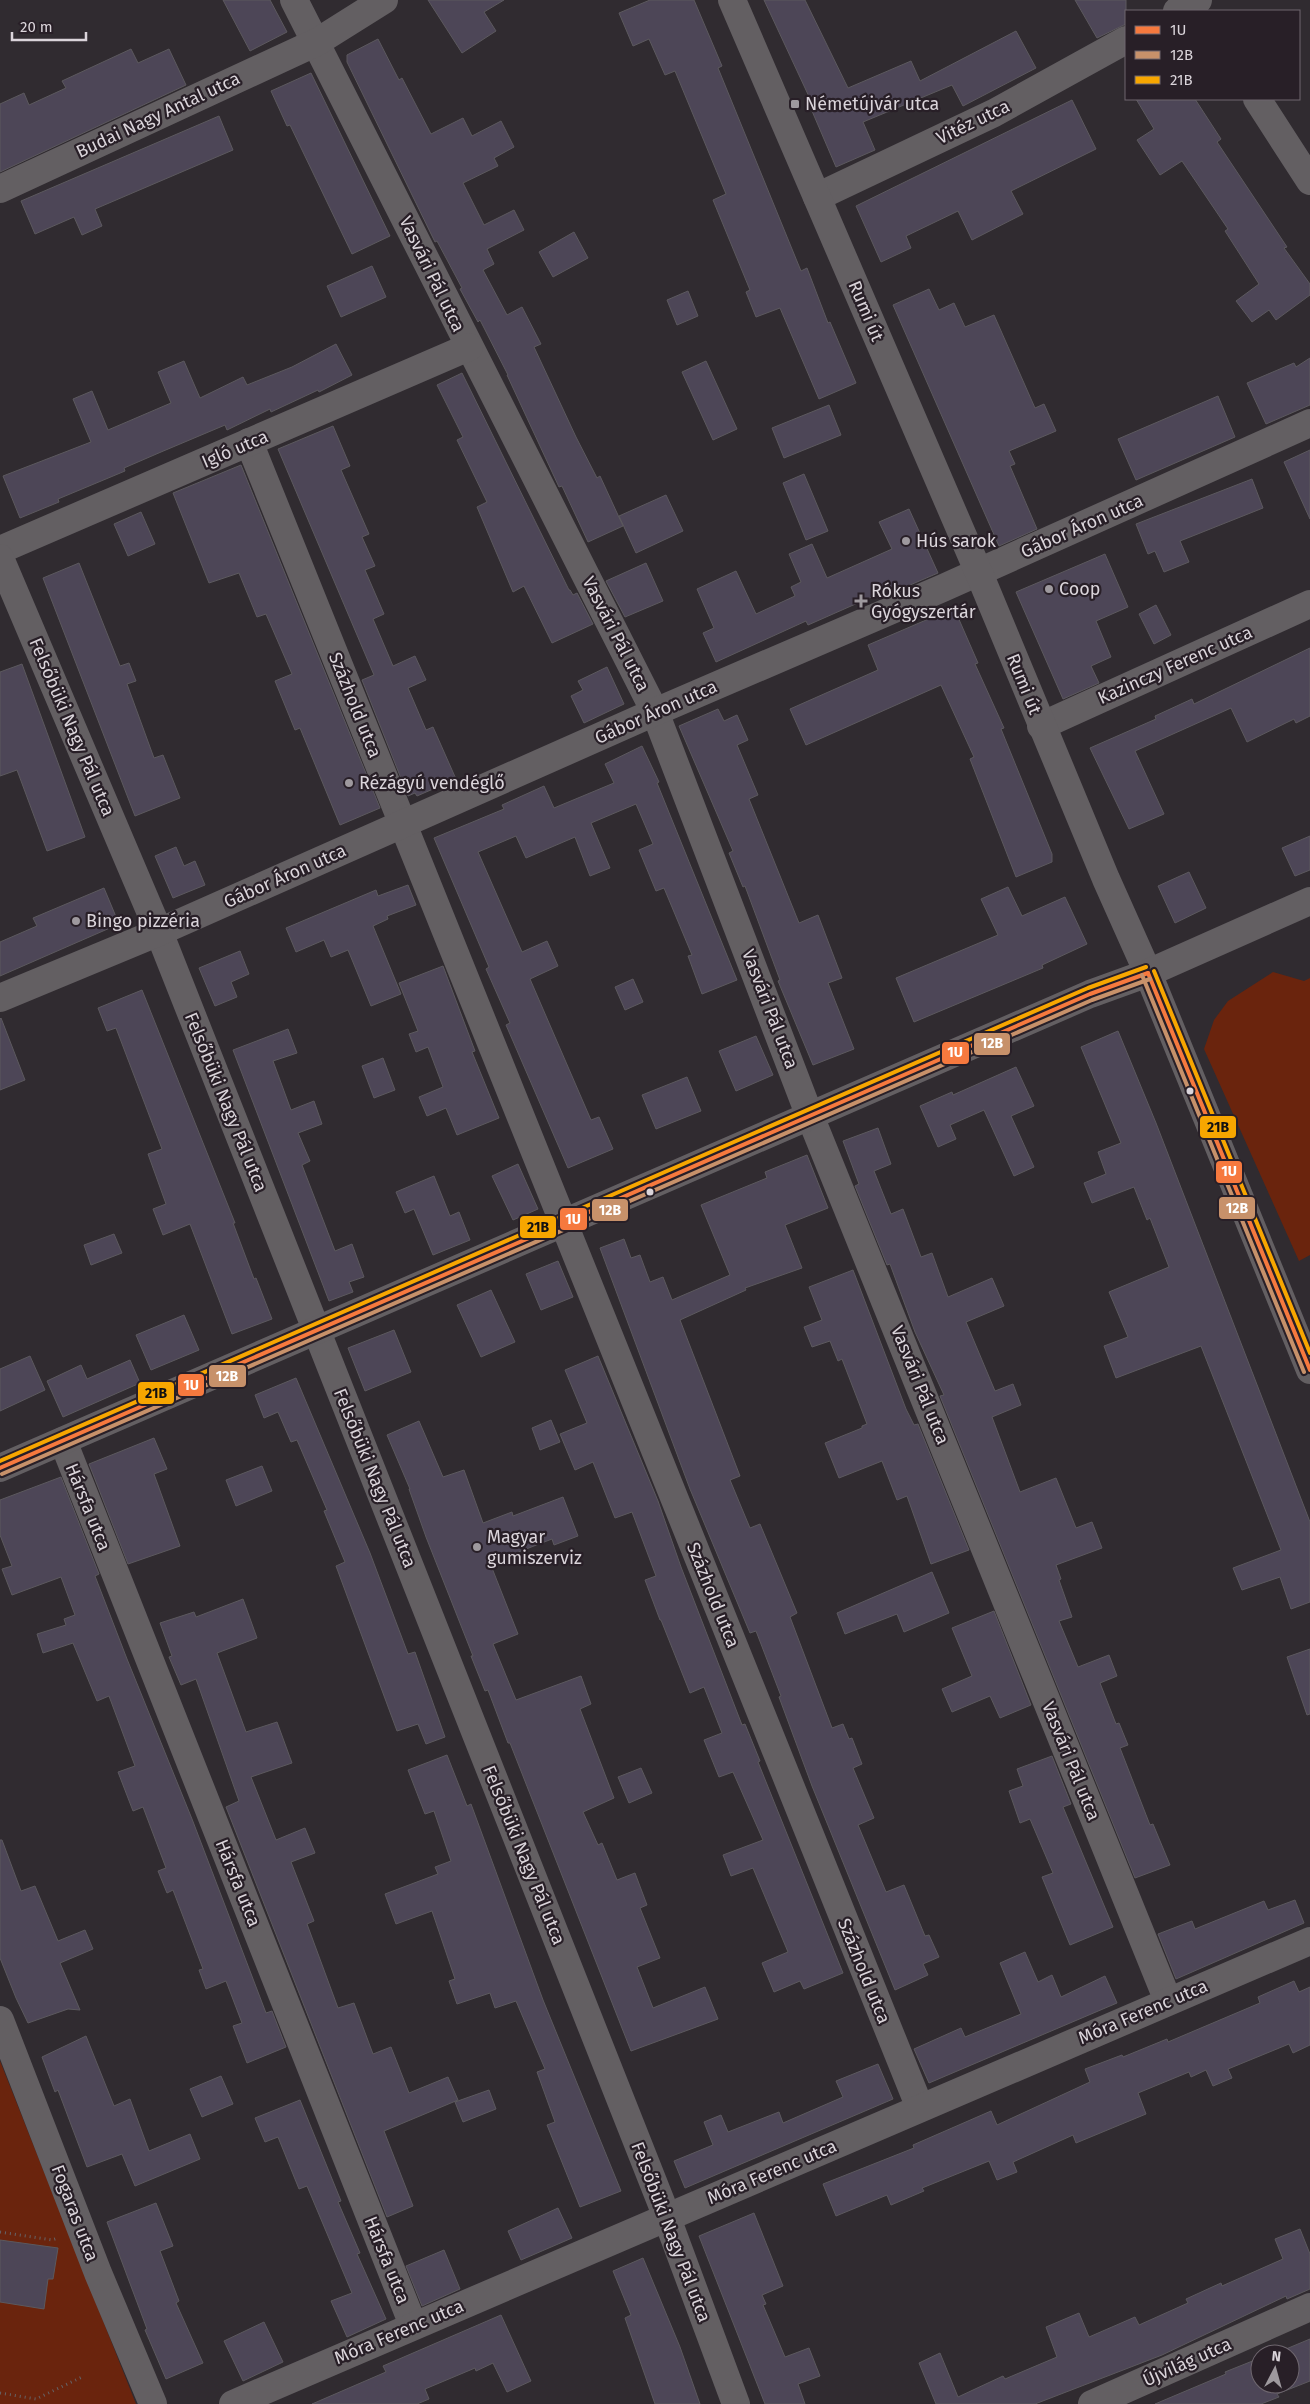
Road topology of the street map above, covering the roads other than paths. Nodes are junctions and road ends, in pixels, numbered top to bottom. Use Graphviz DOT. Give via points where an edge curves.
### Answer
graph roads {
  1 [pos="294,0"];
  2 [pos="384,0"];
  3 [pos="732,0"];
  4 [pos="1125,41"];
  5 [pos="317,42"];
  6 [pos="1258,100"];
  7 [pos="1310,181"];
  8 [pos="0,189"];
  9 [pos="816,197"];
  10 [pos="469,347"];
  11 [pos="1310,423"];
  12 [pos="249,442"];
  13 [pos="0,550"];
  14 [pos="0,558"];
  15 [pos="978,573"];
  16 [pos="1310,604"];
  17 [pos="656,712"];
  18 [pos="1040,726"];
  19 [pos="403,824"];
  20 [pos="1310,901"];
  21 [pos="159,932"];
  22 [pos="1148,973"];
  23 [pos="0,998"];
  24 [pos="811,1117"];
  25 [pos="563,1225"];
  26 [pos="317,1331"];
  27 [pos="1310,1370"];
  28 [pos="63,1441"];
  29 [pos="0,1468"];
  30 [pos="1310,1941"];
  31 [pos="1168,2001"];
  32 [pos="0,2020"];
  33 [pos="920,2108"];
  34 [pos="667,2218"];
  35 [pos="1310,2308"];
  36 [pos="413,2325"];
  37 [pos="153,2404"];
  38 [pos="233,2404"];
  39 [pos="736,2404"];
  40 [pos="1092,2404"];
  1 -- 5 [label="street, Vasvári Pál utca"];
  2 -- 5 [label="street"];
  3 -- 9 [label="street, Rumi út"];
  4 -- 9 [label="street, Vitéz utca" via="994,113"];
  5 -- 8 [label="street, Budai Nagy Antal utca"];
  5 -- 10 [label="street, Vasvári Pál utca"];
  6 -- 7 [label="street"];
  9 -- 15 [label="street, Rumi út"];
  10 -- 12 [label="street, Igló utca"];
  10 -- 17 [label="street, Vasvári Pál utca"];
  11 -- 15 [label="street, Gábor Áron utca"];
  12 -- 13 [label="street, Igló utca"];
  12 -- 19 [label="street, Százhold utca"];
  14 -- 21 [label="street, Felsőbüki Nagy Pál utca"];
  15 -- 17 [label="street, Gábor Áron utca"];
  15 -- 18 [label="street, Rumi út"];
  16 -- 18 [label="street, Kazinczy Ferenc utca"];
  17 -- 19 [label="street, Gábor Áron utca"];
  17 -- 24 [label="street, Vasvári Pál utca"];
  18 -- 22 [label="street, Rumi út"];
  19 -- 21 [label="street, Gábor Áron utca"];
  19 -- 25 [label="street, Százhold utca"];
  20 -- 22 [label="street"];
  21 -- 23 [label="street, Gábor Áron utca"];
  21 -- 26 [label="street, Felsőbüki Nagy Pál utca"];
  22 -- 24 [label="street" via="1090,994"];
  22 -- 27 [label="street, Rumi út"];
  24 -- 25 [label="street"];
  24 -- 31 [label="street, Vasvári Pál utca"];
  25 -- 26 [label="street"];
  25 -- 33 [label="street, Százhold utca"];
  26 -- 28 [label="street"];
  26 -- 34 [label="street, Felsőbüki Nagy Pál utca"];
  28 -- 29 [label="street"];
  28 -- 36 [label="street, Hársfa utca"];
  30 -- 31 [label="street, Móra Ferenc utca"];
  31 -- 33 [label="street, Móra Ferenc utca"];
  32 -- 37 [label="street, Fogaras utca" via="98,2273"];
  33 -- 34 [label="street, Móra Ferenc utca"];
  34 -- 36 [label="street, Móra Ferenc utca"];
  34 -- 39 [label="street, Felsőbüki Nagy Pál utca"];
  35 -- 40 [label="street, Újvilág utca"];
  36 -- 38 [label="street, Móra Ferenc utca"];
}
